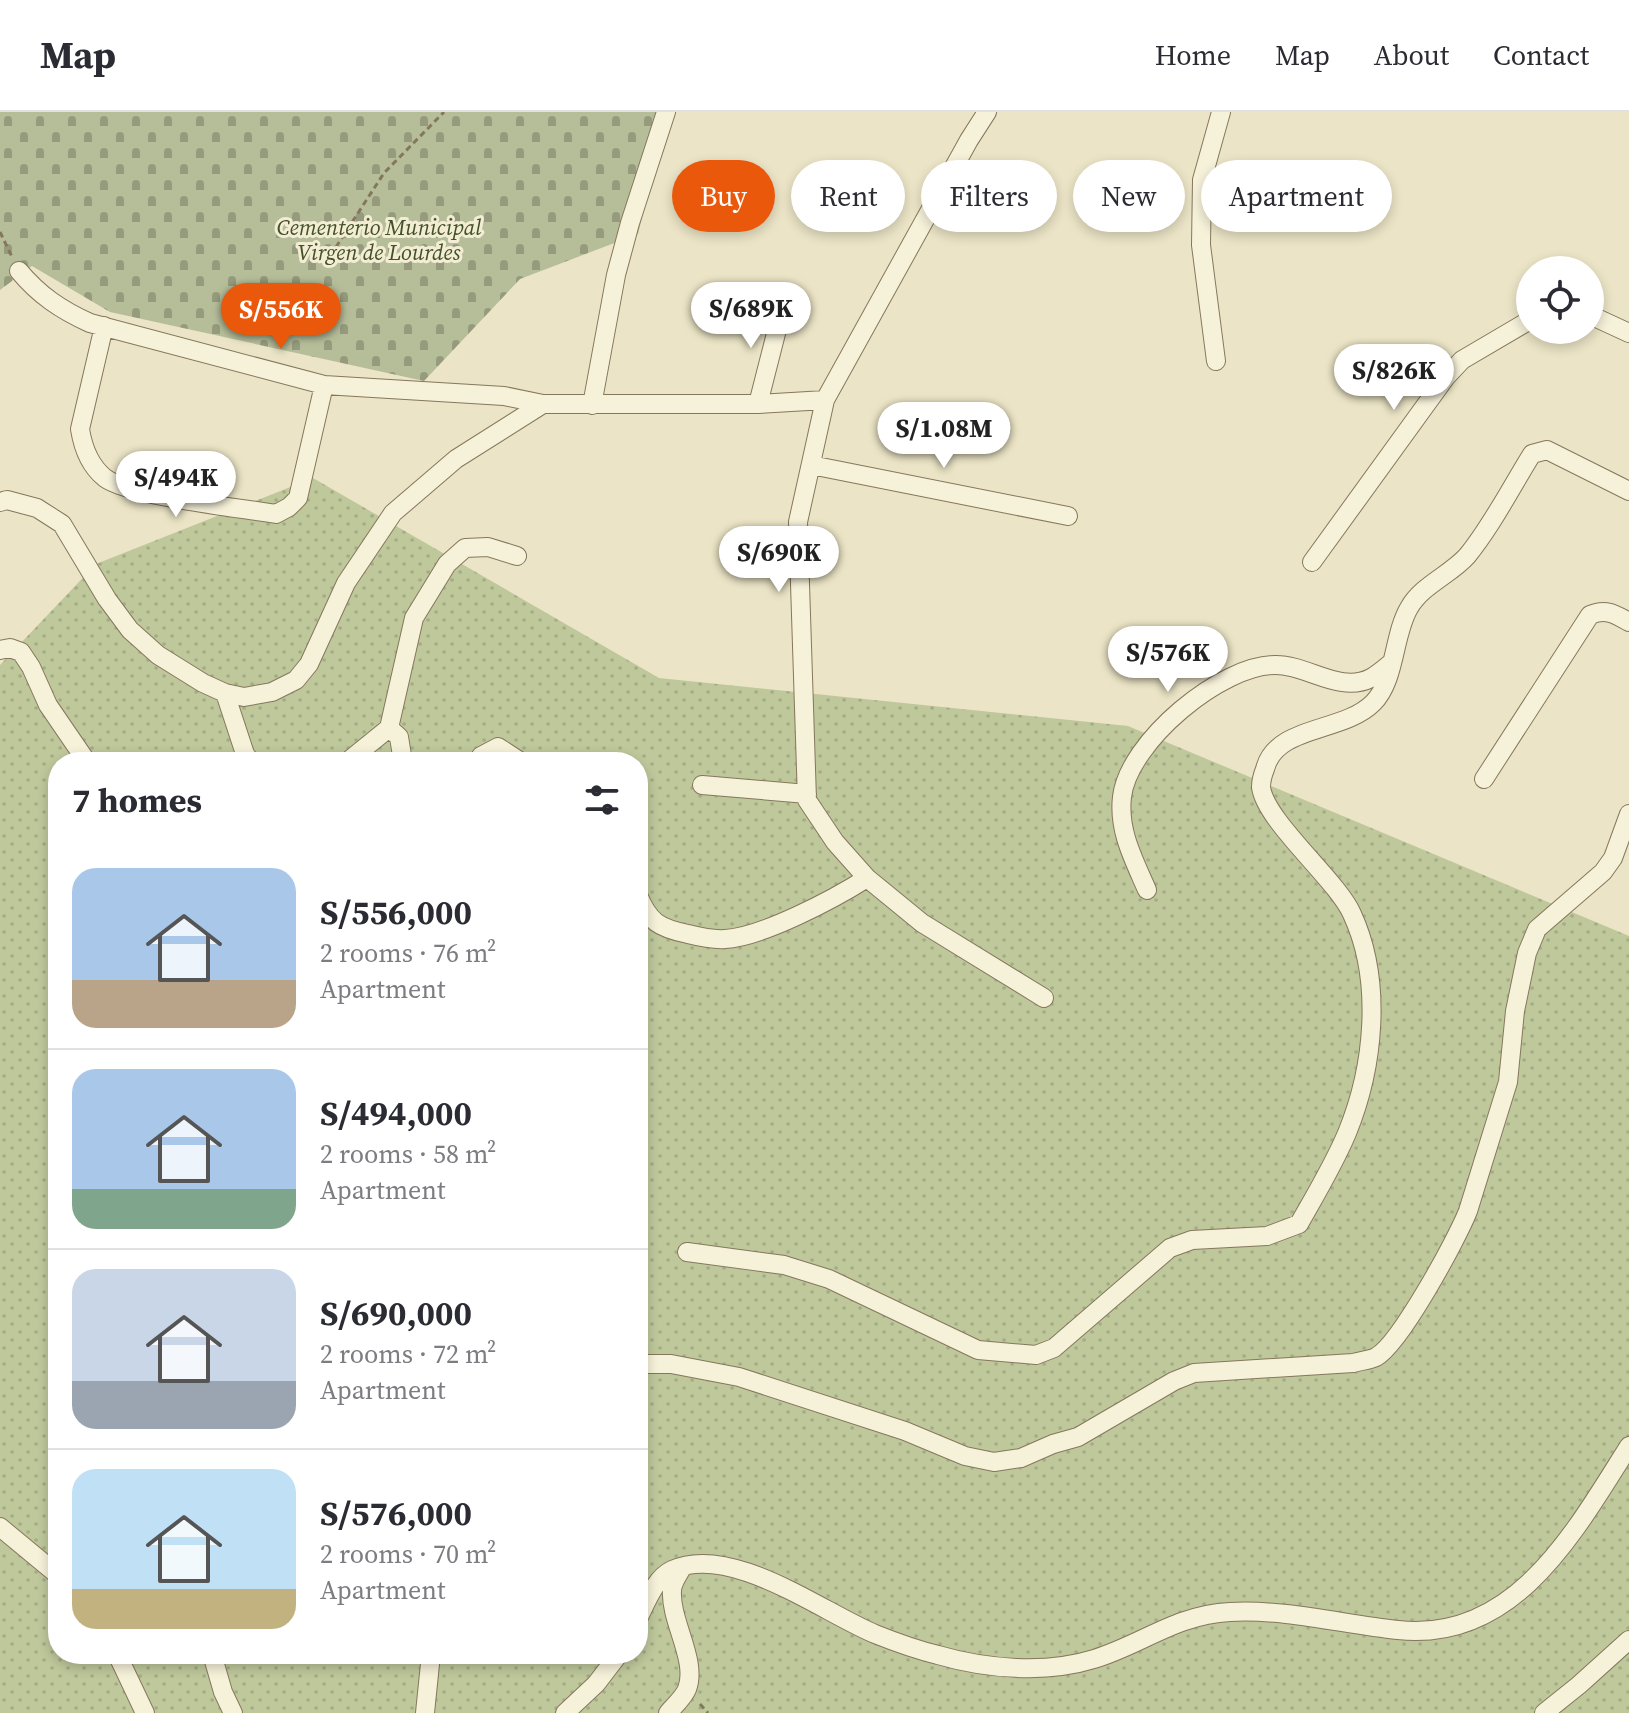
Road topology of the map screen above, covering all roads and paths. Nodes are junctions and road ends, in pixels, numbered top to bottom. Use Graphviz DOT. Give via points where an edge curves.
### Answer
graph roads {
  1 [pos="444,112"];
  2 [pos="666,112"];
  3 [pos="987,112"];
  4 [pos="1221,112"];
  5 [pos="0,232"];
  6 [pos="336,247"];
  7 [pos="19,271"];
  8 [pos="783,306"];
  9 [pos="1604,321"];
  10 [pos="104,326"];
  11 [pos="1516,328"];
  12 [pos="1629,333"];
  13 [pos="1216,361"];
  14 [pos="324,385"];
  15 [pos="825,400"];
  16 [pos="543,404"];
  17 [pos="758,404"];
  18 [pos="592,405"];
  19 [pos="811,465"];
  20 [pos="1629,491"];
  21 [pos="0,502"];
  22 [pos="1068,516"];
  23 [pos="517,556"];
  24 [pos="1312,562"];
  25 [pos="1629,622"];
  26 [pos="0,650"];
  27 [pos="1393,661"];
  28 [pos="225,693"];
  29 [pos="389,728"];
  30 [pos="80,752"];
  31 [pos="244,752"];
  32 [pos="359,752"];
  33 [pos="401,752"];
  34 [pos="1484,779"];
  35 [pos="702,785"];
  36 [pos="807,794"];
  37 [pos="1629,814"];
  38 [pos="867,878"];
  39 [pos="1147,890"];
  40 [pos="648,915"];
  41 [pos="1044,998"];
  42 [pos="687,1252"];
  43 [pos="648,1364"];
  44 [pos="1629,1446"];
  45 [pos="0,1527"];
  46 [pos="48,1567"];
  47 [pos="682,1568"];
  48 [pos="648,1598"];
  49 [pos="1629,1640"];
  50 [pos="122,1664"];
  51 [pos="215,1664"];
  52 [pos="430,1664"];
  53 [pos="611,1664"];
  54 [pos="145,1713"];
  55 [pos="233,1713"];
  56 [pos="425,1713"];
  57 [pos="565,1713"];
  58 [pos="668,1713"];
  59 [pos="1544,1713"];
  1 -- 6 [label="path" via="384,173"];
  2 -- 18 [label="street" via="616,275"];
  3 -- 15 [label="street"];
  4 -- 13 [label="street" via="1202,180 1201,206"];
  5 -- 7 [label="path"];
  7 -- 10 [label="street" via="61,309"];
  8 -- 17 [label="street"];
  9 -- 12 [label="street"];
  10 -- 14 [label="street"];
  10 -- 14 [label="street" via="80,429 82,443 107,479 137,491 276,514 289,507 298,498"];
  11 -- 24 [label="street" via="1462,360 1446,377"];
  14 -- 16 [label="street" via="504,396"];
  15 -- 17 [label="street"];
  15 -- 19 [label="street"];
  16 -- 18 [label="street"];
  16 -- 28 [label="street" via="456,459 393,513 346,583 309,664 296,680 272,692 244,697"];
  17 -- 18 [label="street"];
  19 -- 22 [label="street"];
  19 -- 36 [label="street" via="798,522"];
  20 -- 27 [label="street" via="1547,450 1532,454 1469,553 1409,607"];
  21 -- 28 [label="street" via="37,508 62,524 130,630 158,655"];
  23 -- 29 [label="street" via="488,547 465,548 447,564 414,618"];
  25 -- 34 [label="street" via="1611,611 1590,615"];
  26 -- 30 [label="street" via="21,652"];
  27 -- 39 [label="street" via="1371,678 1354,682 1277,665 1253,669 1208,690 1169,719 1145,748 1122,795 1124,834"];
  27 -- 42 [label="street" via="1376,700 1358,716 1283,741 1265,765 1261,787 1272,810 1352,913 1371,987 1370,1042 1360,1096 1347,1133 1299,1224 1267,1236 1192,1240 1170,1248 1054,1348 1036,1355 978,1350 829,1279 799,1270"];
  28 -- 31 [label="street"];
  29 -- 32 [label="street"];
  29 -- 33 [label="street" via="399,737"];
  35 -- 36 [label="street"];
  36 -- 38 [label="street" via="835,842"];
  37 -- 43 [label="street" via="1603,872 1537,929 1515,1011 1508,1082 1468,1211 1428,1287 1389,1347 1376,1357 1194,1373 1078,1437 994,1462 739,1377"];
  38 -- 40 [label="street" via="831,900 742,937 722,940 668,930"];
  38 -- 41 [label="street" via="922,923"];
  44 -- 47 [label="street" via="1544,1568 1482,1618 1444,1631 1400,1631 1276,1611 1215,1613 1189,1617 1093,1660 1027,1667 982,1665 874,1633 755,1574 696,1565"];
  45 -- 46 [label="street"];
  47 -- 48 [label="street" via="671,1570"];
  47 -- 58 [label="street" via="672,1588 687,1688"];
  49 -- 59 [label="street"];
  50 -- 54 [label="street"];
  51 -- 55 [label="street"];
  52 -- 56 [label="street"];
  53 -- 57 [label="street"];
}
